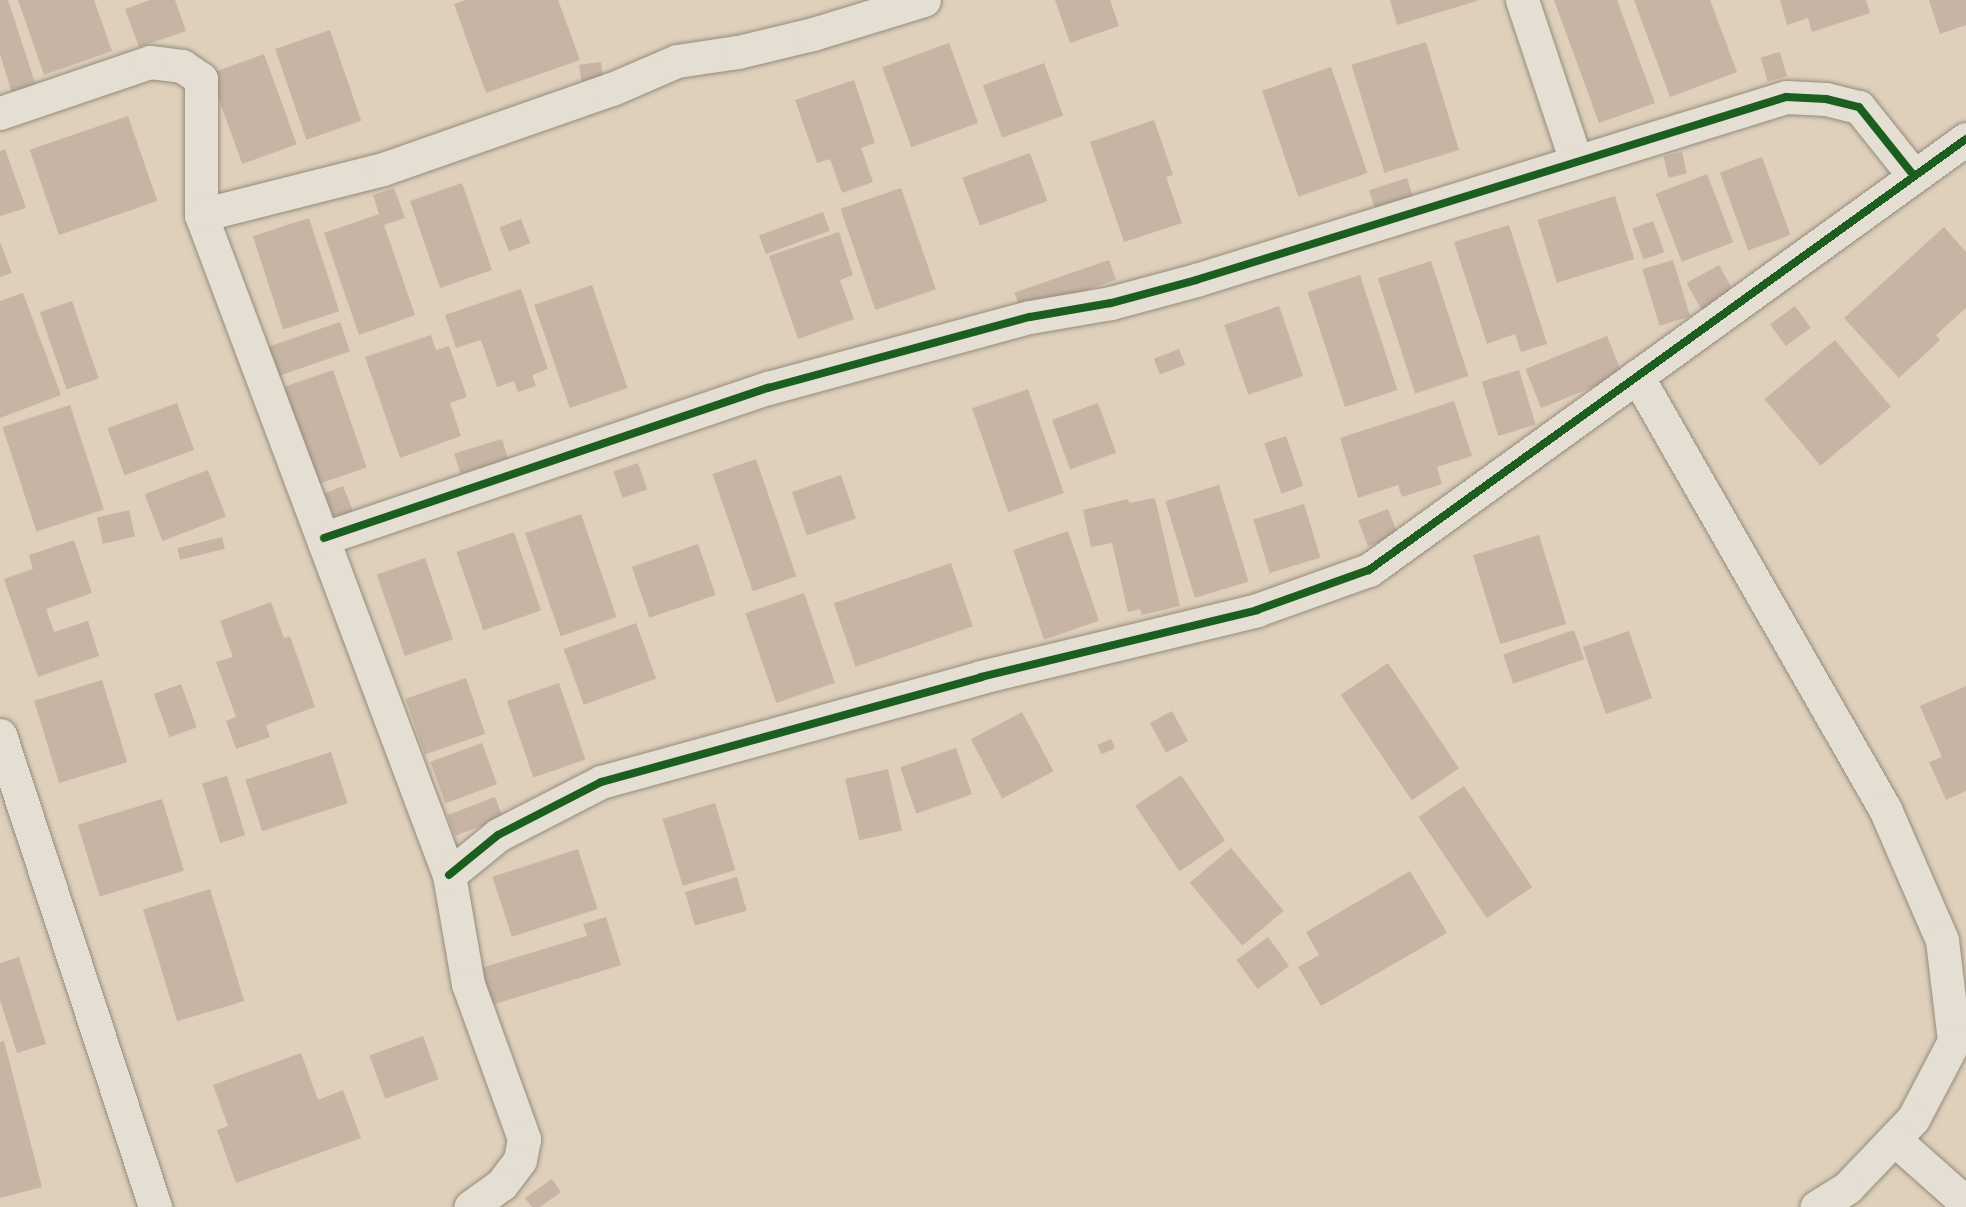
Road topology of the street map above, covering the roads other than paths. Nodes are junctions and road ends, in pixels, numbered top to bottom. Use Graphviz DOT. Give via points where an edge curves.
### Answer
graph roads {
  1 [pos="924,0"];
  2 [pos="1522,0"];
  3 [pos="0,113"];
  4 [pos="1966,139"];
  5 [pos="1576,160"];
  6 [pos="1914,176"];
  7 [pos="201,215"];
  8 [pos="1637,376"];
  9 [pos="324,538"];
  10 [pos="0,735"];
  11 [pos="449,874"];
  12 [pos="1894,1139"];
  13 [pos="1966,1203"];
  14 [pos="155,1207"];
  15 [pos="470,1207"];
  16 [pos="1816,1207"];
  1 -- 7 [label="street" via="813,34 738,52 677,61 612,89 383,170"];
  2 -- 5 [label="street"];
  3 -- 7 [label="street" via="150,62 182,66 201,79"];
  4 -- 6 [label="street"];
  5 -- 6 [label="street" via="1786,97 1826,99 1859,107"];
  5 -- 9 [label="street" via="1196,280 1111,303 1030,317 768,388"];
  6 -- 8 [label="street"];
  7 -- 9 [label="street"];
  8 -- 11 [label="street" via="1369,570 1257,610 981,677 601,782 498,835"];
  8 -- 12 [label="street" via="1886,809 1942,940 1954,1041 1913,1119"];
  9 -- 11 [label="street"];
  10 -- 14 [label="street"];
  11 -- 15 [label="street" via="468,984 524,1139 520,1160 502,1184"];
  12 -- 13 [label="street"];
  12 -- 16 [label="street" via="1847,1188"];
}
